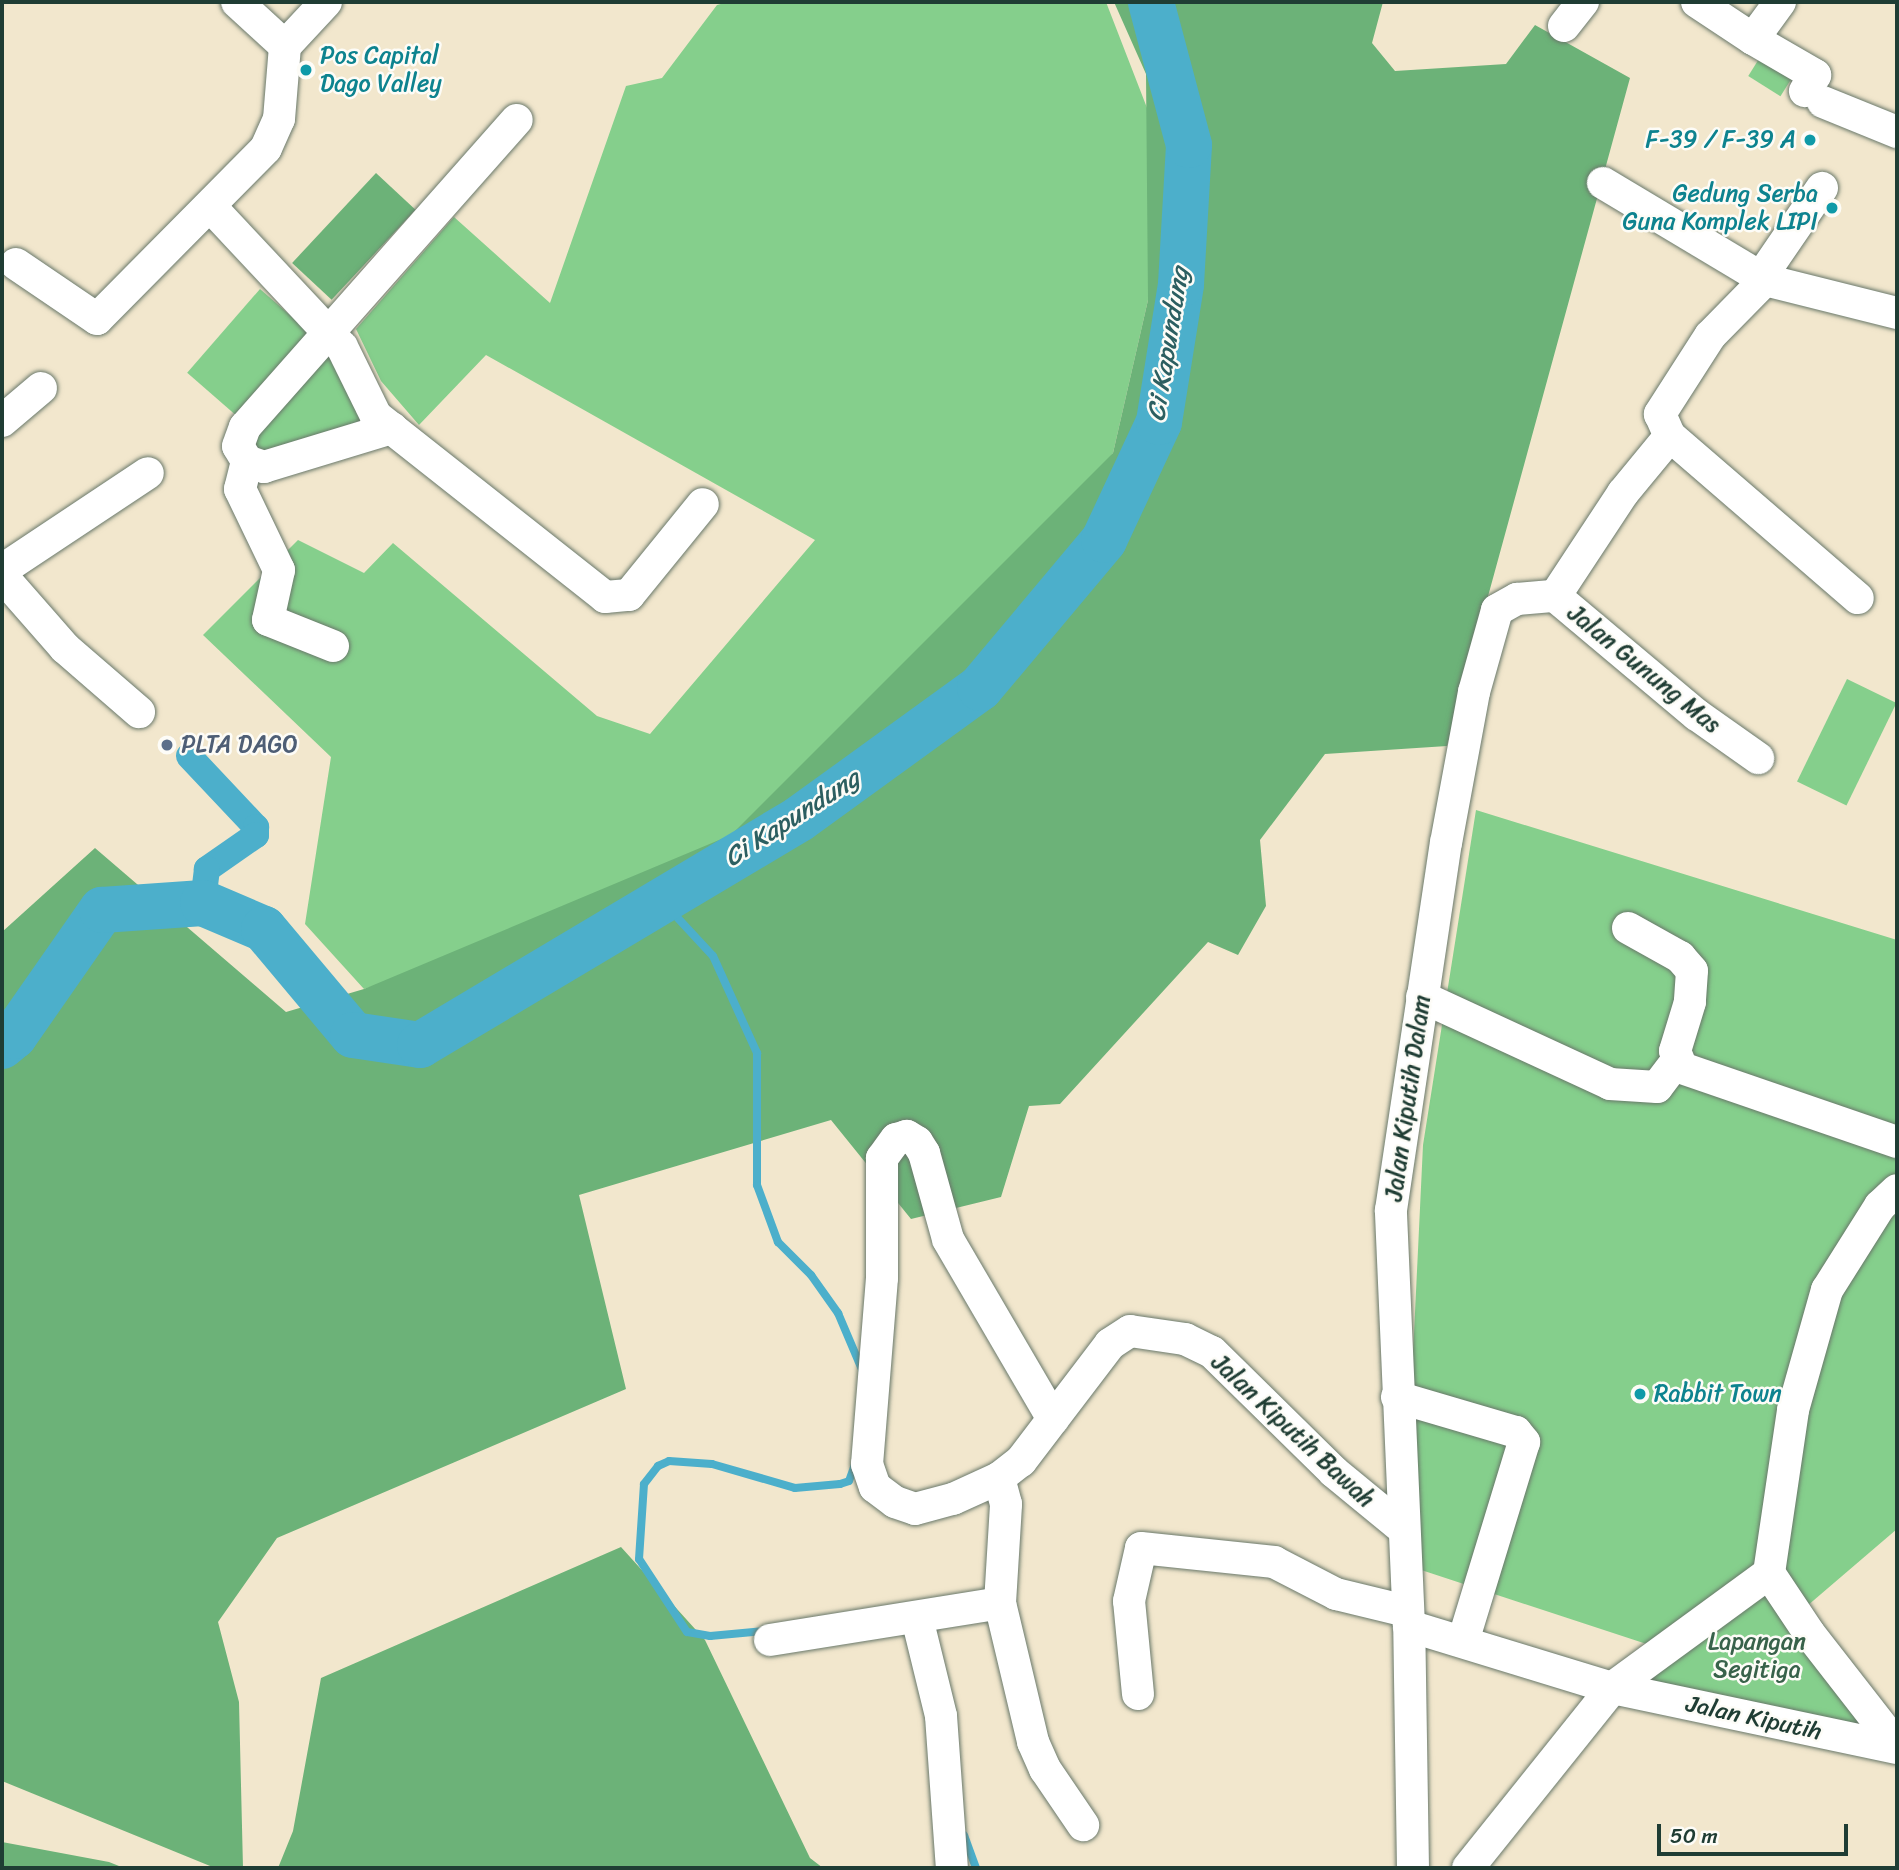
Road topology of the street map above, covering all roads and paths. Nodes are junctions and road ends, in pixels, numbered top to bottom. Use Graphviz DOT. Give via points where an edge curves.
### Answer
graph roads {
  1 [pos="237,2"];
  2 [pos="326,2"];
  3 [pos="1697,2"];
  4 [pos="1780,2"];
  5 [pos="1754,39"];
  6 [pos="285,46"];
  7 [pos="517,120"];
  8 [pos="1897,132"];
  9 [pos="1603,183"];
  10 [pos="1822,188"];
  11 [pos="210,206"];
  12 [pos="16,264"];
  13 [pos="1763,279"];
  14 [pos="1893,302"];
  15 [pos="328,331"];
  16 [pos="41,388"];
  17 [pos="2,421"];
  18 [pos="392,428"];
  19 [pos="1670,436"];
  20 [pos="247,461"];
  21 [pos="148,473"];
  22 [pos="703,504"];
  23 [pos="2,570"];
  24 [pos="2,576"];
  25 [pos="1541,596"];
  26 [pos="1858,598"];
  27 [pos="333,646"];
  28 [pos="139,712"];
  29 [pos="1758,758"];
  30 [pos="1628,928"];
  31 [pos="1422,997"];
  32 [pos="1677,1060"];
  33 [pos="1897,1142"];
  34 [pos="1897,1190"];
  35 [pos="1397,1397"];
  36 [pos="1053,1419"];
  37 [pos="999,1478"];
  38 [pos="1401,1527"];
  39 [pos="1769,1573"];
  40 [pos="1000,1602"];
  41 [pos="918,1618"];
  42 [pos="1408,1618"];
  43 [pos="770,1640"];
  44 [pos="1463,1642"];
  45 [pos="1612,1688"];
  46 [pos="1138,1694"];
  47 [pos="1897,1747"];
  48 [pos="1083,1825"];
  49 [pos="952,1868"];
  50 [pos="1413,1868"];
  51 [pos="1468,1868"];
  1 -- 6 [label="street"];
  2 -- 6 [label="street"];
  3 -- 5 [label="street"];
  4 -- 5 [label="street"];
  5 -- 8 [label="street" via="1815,75 1814,97"];
  6 -- 11 [label="street" via="279,119 272,139"];
  7 -- 15 [label="street"];
  9 -- 13 [label="street"];
  10 -- 13 [label="street"];
  11 -- 12 [label="street" via="97,319"];
  11 -- 15 [label="street"];
  13 -- 14 [label="street"];
  13 -- 19 [label="street" via="1710,336 1660,414"];
  15 -- 18 [label="street" via="342,347 376,416"];
  15 -- 20 [label="street" via="245,427 238,446"];
  16 -- 17 [label="street"];
  18 -- 20 [label="street" via="264,467"];
  18 -- 22 [label="street" via="606,597 629,595"];
  19 -- 25 [label="street, Jalan Gunung Mas"];
  19 -- 26 [label="street"];
  20 -- 27 [label="street" via="240,489 279,570 268,620"];
  21 -- 23 [label="street"];
  24 -- 28 [label="street" via="65,648"];
  25 -- 29 [label="street, Jalan Gunung Mas"];
  25 -- 31 [label="street, Jalan Kiputih Dalam" via="1497,610 1474,692"];
  30 -- 32 [label="street" via="1680,957 1692,971 1694,985 1675,1051"];
  31 -- 32 [label="street" via="1611,1084 1657,1087"];
  31 -- 35 [label="street, Jalan Kiputih Dalam" via="1391,1210"];
  32 -- 33 [label="street" via="1692,1073"];
  34 -- 39 [label="street" via="1880,1206 1827,1290 1793,1410"];
  35 -- 38 [label="street, Jalan Kiputih Dalam"];
  35 -- 44 [label="street" via="1516,1432 1524,1441"];
  36 -- 37 [label="street, Jalan Kiputih Bawah" via="1021,1461"];
  36 -- 37 [label="street, Jalan Kiputih Bawah" via="948,1239 918,1142 907,1136 896,1139 881,1158 882,1278 867,1464 875,1487 894,1502 915,1508 953,1499"];
  36 -- 38 [label="street, Jalan Kiputih Bawah" via="1110,1343 1130,1331 1185,1339 1212,1352 1334,1472"];
  37 -- 40 [label="street" via="1006,1504"];
  38 -- 42 [label="street, Jalan Kiputih Dalam"];
  39 -- 45 [label="street"];
  39 -- 47 [label="street, Jalan Kiputih"];
  40 -- 41 [label="street"];
  40 -- 48 [label="street" via="1033,1742 1045,1769"];
  41 -- 43 [label="street"];
  41 -- 49 [label="street" via="941,1716"];
  42 -- 44 [label="street"];
  42 -- 46 [label="street" via="1336,1594 1274,1562 1141,1548 1129,1601"];
  42 -- 50 [label="street, Jalan Kiputih Dalam"];
  44 -- 45 [label="street"];
  45 -- 47 [label="street, Jalan Kiputih"];
  45 -- 51 [label="street"];
}
